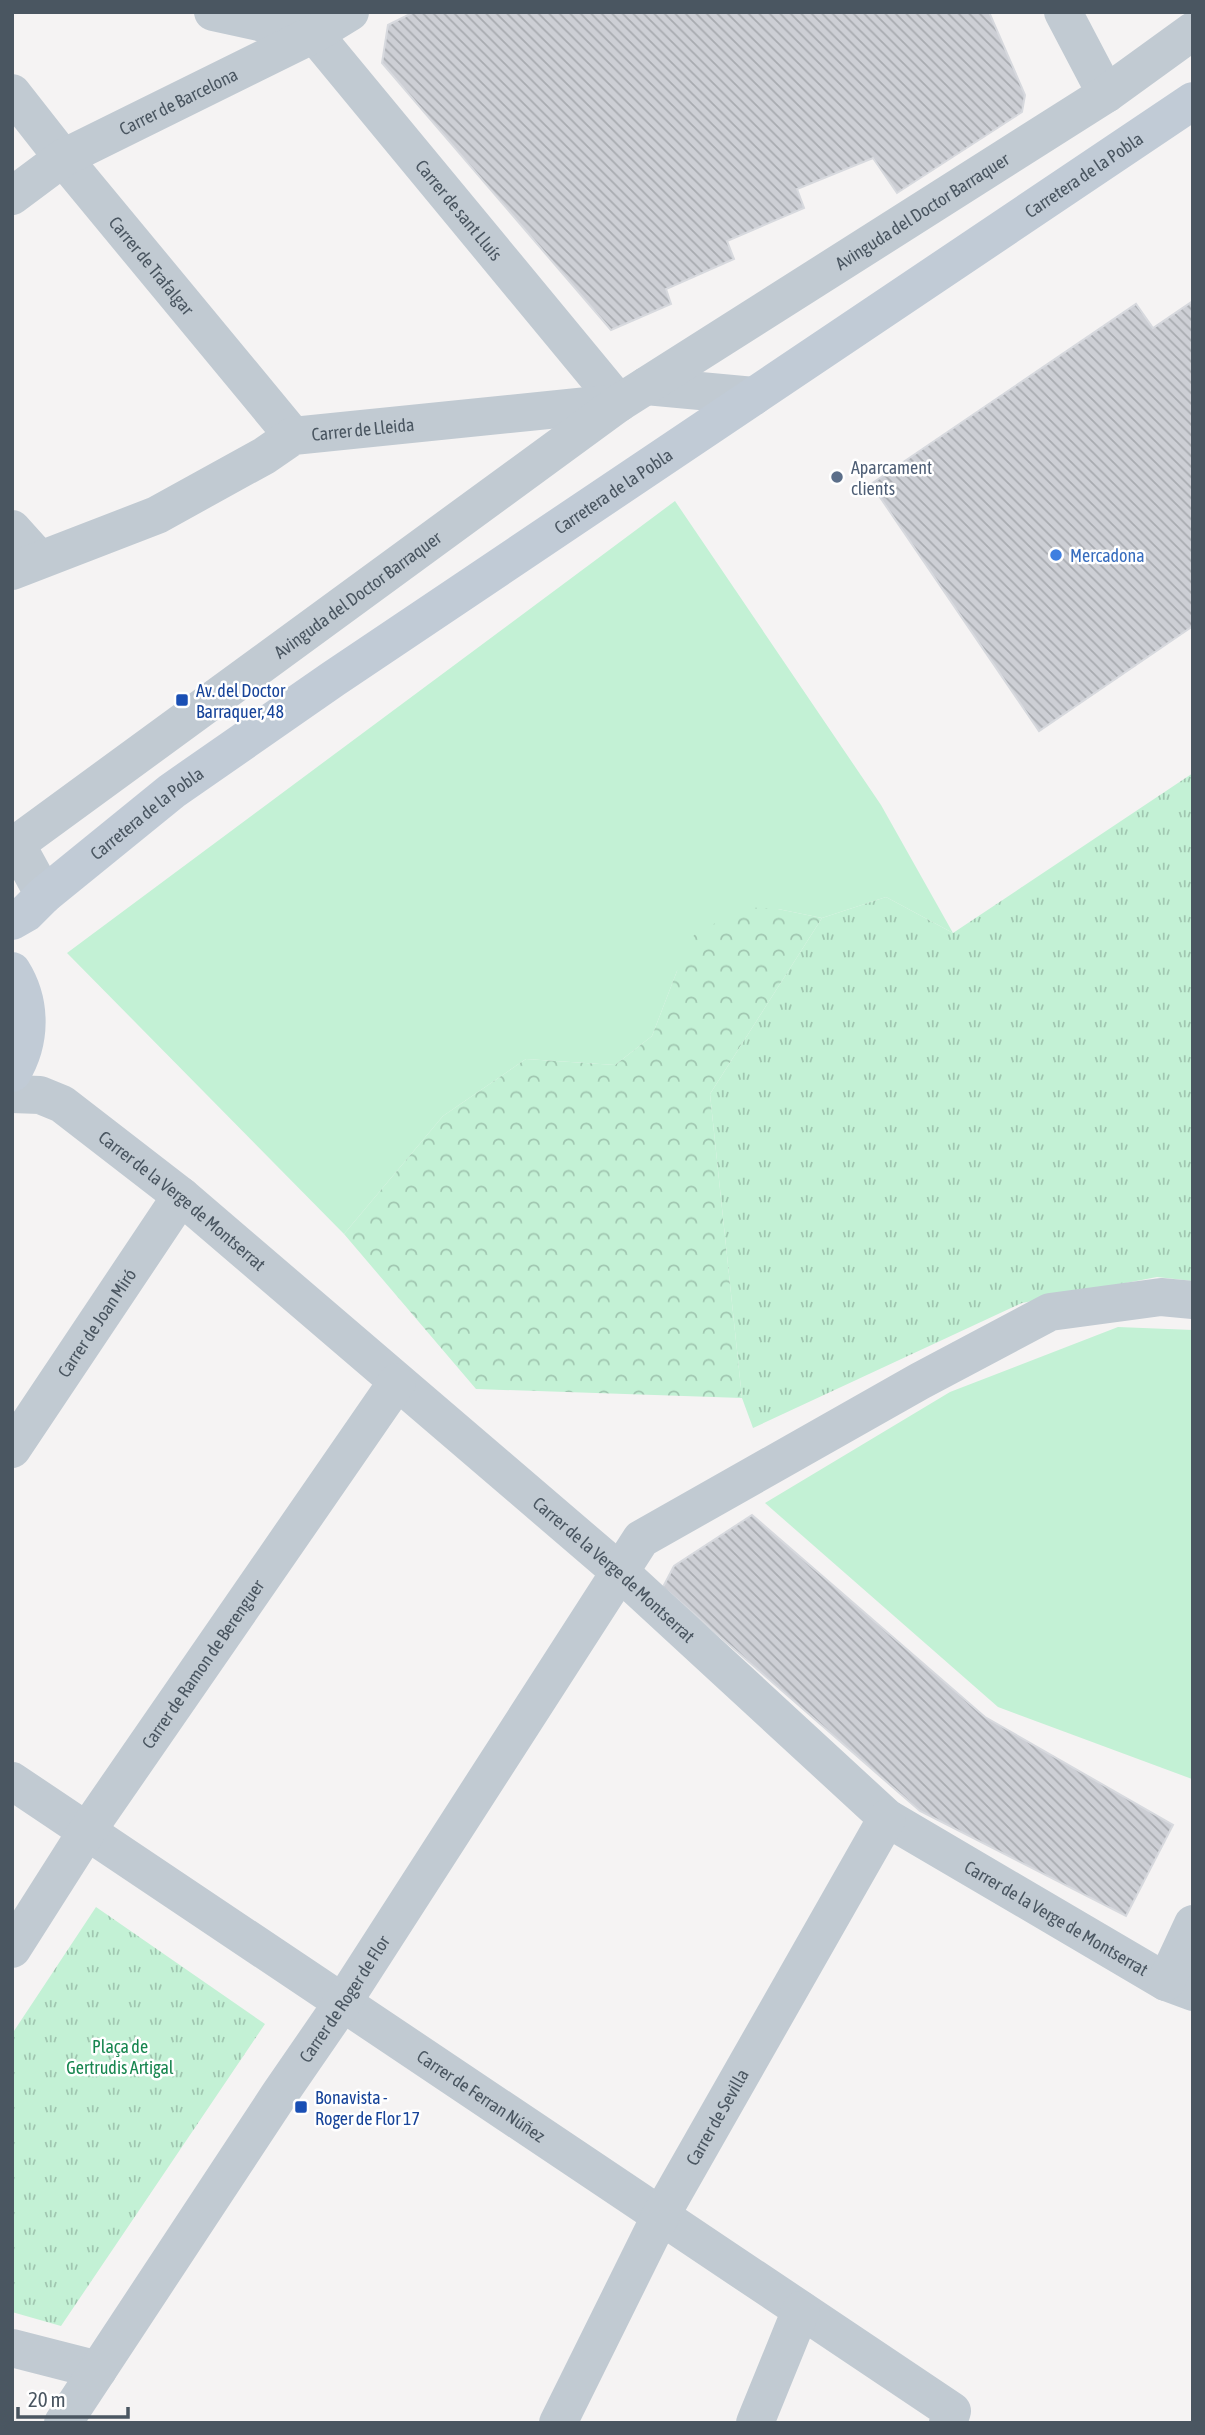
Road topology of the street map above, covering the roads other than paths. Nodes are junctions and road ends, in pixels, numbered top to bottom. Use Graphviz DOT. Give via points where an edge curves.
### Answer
graph roads {
  1 [pos="213,12"];
  2 [pos="350,12"];
  3 [pos="1063,12"];
  4 [pos="319,23"];
  5 [pos="1193,31"];
  6 [pos="12,93"];
  7 [pos="1106,94"];
  8 [pos="1193,101"];
  9 [pos="63,158"];
  10 [pos="12,196"];
  11 [pos="632,394"];
  12 [pos="754,396"];
  13 [pos="293,436"];
  14 [pos="12,529"];
  15 [pos="26,565"];
  16 [pos="44,895"];
  17 [pos="12,921"];
  18 [pos="18,982"];
  19 [pos="26,1037"];
  20 [pos="12,1073"];
  21 [pos="12,1094"];
  22 [pos="62,1104"];
  23 [pos="181,1196"];
  24 [pos="1193,1300"];
  25 [pos="397,1382"];
  26 [pos="12,1449"];
  27 [pos="620,1572"];
  28 [pos="12,1781"];
  29 [pos="887,1818"];
  30 [pos="87,1831"];
  31 [pos="1193,1924"];
  32 [pos="12,1950"];
  33 [pos="1179,1987"];
  34 [pos="343,2002"];
  35 [pos="661,2215"];
  36 [pos="802,2310"];
  37 [pos="12,2348"];
  38 [pos="98,2370"];
  39 [pos="950,2417"];
  40 [pos="63,2423"];
  41 [pos="558,2423"];
  42 [pos="755,2423"];
  1 -- 4 [label="street"];
  2 -- 4 [label="street, Carrer de Barcelona"];
  3 -- 7 [label="street"];
  4 -- 9 [label="street, Carrer de Barcelona"];
  4 -- 11 [label="street, Carrer de sant Lluís"];
  5 -- 7 [label="street, Avinguda del Doctor Barraquer"];
  6 -- 9 [label="street, Carrer de Trafalgar"];
  7 -- 11 [label="street, Avinguda del Doctor Barraquer"];
  8 -- 12 [label="street, Carretera de la Pobla"];
  9 -- 10 [label="street, Carrer de Barcelona"];
  9 -- 13 [label="street, Carrer de Trafalgar"];
  11 -- 12 [label="street"];
  11 -- 13 [label="street, Carrer de Lleida"];
  11 -- 16 [label="street, Avinguda del Doctor Barraquer" via="16,844"];
  12 -- 16 [label="street, Carretera de la Pobla" via="184,783"];
  13 -- 15 [label="street, Carrer de Lleida" via="157,515"];
  14 -- 15 [label="street"];
  16 -- 17 [label="street, Carretera de la Pobla"];
  16 -- 18 [label="street, Carretera de la Pobla" via="21,940"];
  18 -- 19 [label="street, Carretera de la Pobla" via="27,1015"];
  19 -- 20 [label="street"];
  19 -- 22 [label="street, Carrer de la Verge de Montserrat" via="40,1072"];
  21 -- 22 [label="street, Carrer de la Verge de Montserrat" via="40,1095"];
  22 -- 23 [label="street, Carrer de la Verge de Montserrat"];
  23 -- 25 [label="street, Carrer de la Verge de Montserrat"];
  23 -- 26 [label="street, Carrer de Joan Miró"];
  24 -- 27 [label="street, Carrer de Roger de Flor" via="1161,1297 1050,1312 641,1539"];
  25 -- 27 [label="street, Carrer de la Verge de Montserrat"];
  25 -- 30 [label="street, Carrer de Ramon de Berenguer"];
  27 -- 29 [label="street, Carrer de la Verge de Montserrat"];
  27 -- 34 [label="street, Carrer de Roger de Flor"];
  28 -- 30 [label="street, Carrer de Ferran Núñez"];
  29 -- 33 [label="street, Carrer de la Verge de Montserrat"];
  29 -- 35 [label="street, Carrer de Sevilla"];
  30 -- 32 [label="street, Carrer de Ramon de Berenguer"];
  30 -- 34 [label="street, Carrer de Ferran Núñez"];
  31 -- 33 [label="street"];
  34 -- 35 [label="street, Carrer de Ferran Núñez"];
  34 -- 38 [label="street, Carrer de Roger de Flor"];
  35 -- 36 [label="street, Carrer de Ferran Núñez"];
  35 -- 41 [label="street, Carrer de Sevilla"];
  36 -- 39 [label="street, Carrer de Ferran Núñez"];
  36 -- 42 [label="street"];
  37 -- 38 [label="street"];
  38 -- 40 [label="street, Carrer de Roger de Flor"];
}
